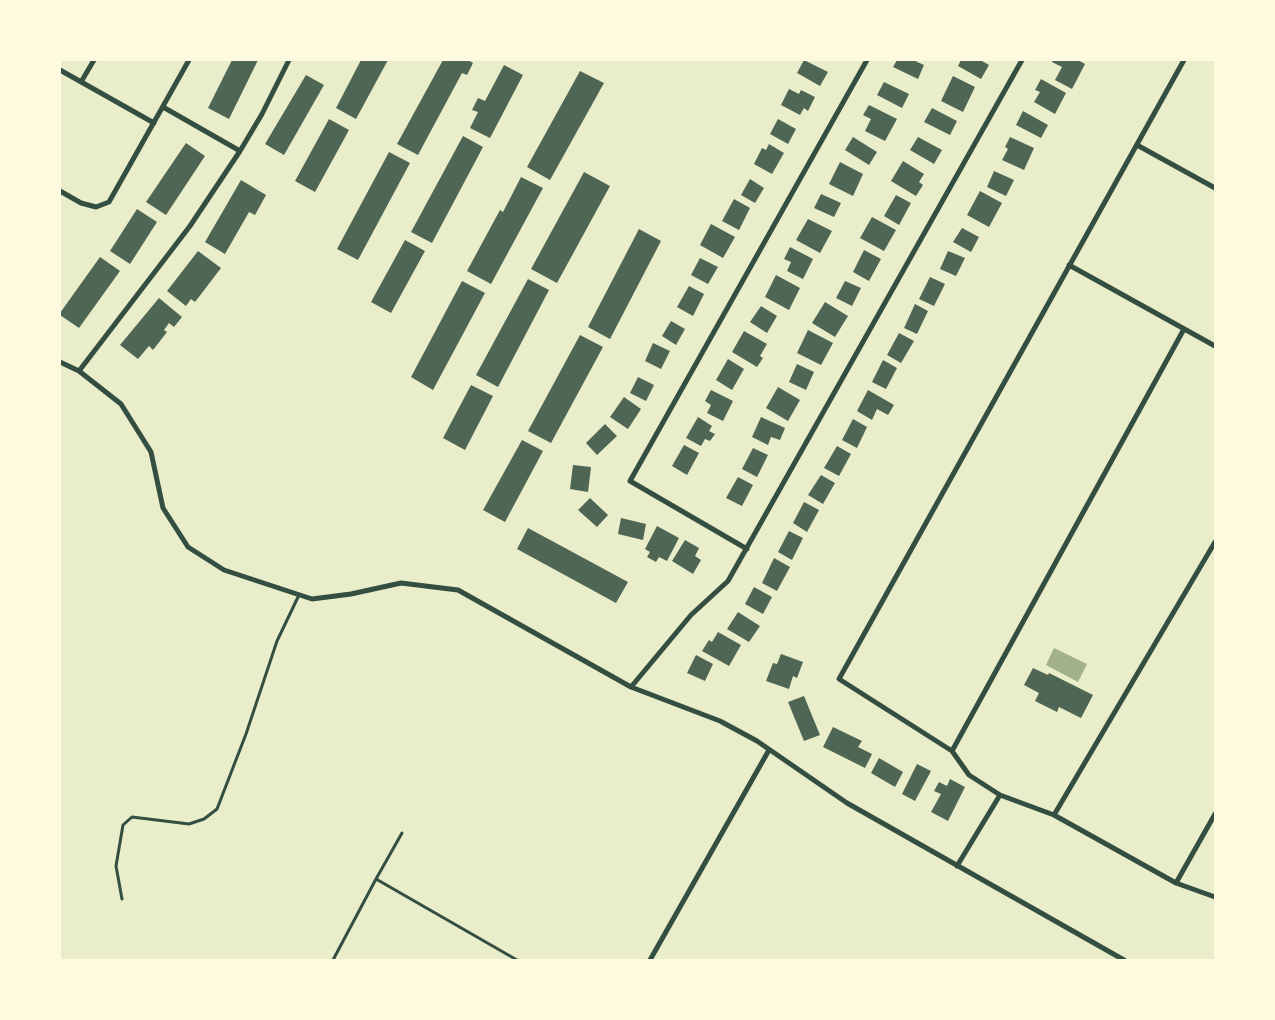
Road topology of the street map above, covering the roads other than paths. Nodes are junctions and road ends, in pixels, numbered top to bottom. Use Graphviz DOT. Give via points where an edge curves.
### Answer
graph roads {
  1 [pos="94,60"];
  2 [pos="189,60"];
  3 [pos="289,60"];
  4 [pos="867,60"];
  5 [pos="1022,60"];
  6 [pos="1184,60"];
  7 [pos="60,70"];
  8 [pos="81,82"];
  9 [pos="163,107"];
  10 [pos="154,123"];
  11 [pos="1137,145"];
  12 [pos="240,151"];
  13 [pos="1215,188"];
  14 [pos="60,191"];
  15 [pos="1069,265"];
  16 [pos="1184,329"];
  17 [pos="1215,346"];
  18 [pos="60,362"];
  19 [pos="78,371"];
  20 [pos="1215,542"];
  21 [pos="747,549"];
  22 [pos="299,595"];
  23 [pos="631,687"];
  24 [pos="769,750"];
  25 [pos="952,751"];
  26 [pos="1000,795"];
  27 [pos="1215,814"];
  28 [pos="1054,816"];
  29 [pos="402,833"];
  30 [pos="958,866"];
  31 [pos="376,879"];
  32 [pos="1176,883"];
  33 [pos="1215,897"];
  34 [pos="122,898"];
  35 [pos="333,960"];
  36 [pos="517,960"];
  37 [pos="650,960"];
  38 [pos="1124,960"];
  1 -- 8 [label="street"];
  2 -- 9 [label="street"];
  3 -- 12 [label="street"];
  4 -- 21 [label="street" via="630,481"];
  5 -- 21 [label="street"];
  6 -- 11 [label="street"];
  7 -- 8 [label="street"];
  8 -- 10 [label="street"];
  9 -- 10 [label="street"];
  9 -- 12 [label="street"];
  10 -- 14 [label="street" via="109,202 96,207"];
  11 -- 13 [label="street"];
  11 -- 15 [label="street"];
  12 -- 19 [label="street" via="154,275"];
  15 -- 16 [label="street"];
  15 -- 25 [label="street" via="840,679"];
  16 -- 17 [label="street"];
  16 -- 25 [label="street"];
  18 -- 19 [label="street"];
  19 -- 22 [label="street" via="121,404 151,452 163,508 188,547 224,570"];
  20 -- 28 [label="street"];
  21 -- 23 [label="street" via="728,581 691,615"];
  22 -- 23 [label="street" via="312,599 341,596 401,583 458,590"];
  22 -- 34 [label="lane" via="276,642 217,809 204,819 189,824 132,817 123,825 116,866"];
  23 -- 24 [label="street" via="720,721"];
  24 -- 30 [label="street" via="847,803"];
  24 -- 37 [label="street"];
  25 -- 26 [label="street" via="969,776"];
  26 -- 28 [label="street"];
  26 -- 30 [label="street"];
  27 -- 32 [label="street"];
  28 -- 32 [label="street"];
  29 -- 31 [label="lane"];
  30 -- 38 [label="street"];
  31 -- 35 [label="lane"];
  31 -- 36 [label="lane"];
  32 -- 33 [label="street"];
}
